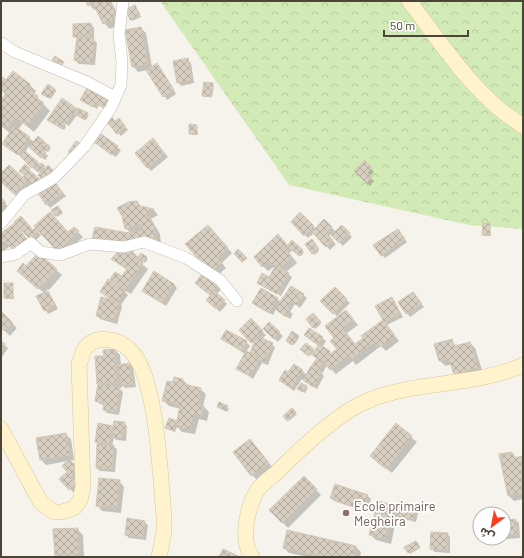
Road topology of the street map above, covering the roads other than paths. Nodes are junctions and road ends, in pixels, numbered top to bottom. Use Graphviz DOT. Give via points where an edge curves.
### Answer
graph roads {
  1 [pos="123,1"];
  2 [pos="410,1"];
  3 [pos="1,43"];
  4 [pos="115,97"];
  5 [pos="523,126"];
  6 [pos="1,223"];
  7 [pos="1,257"];
  8 [pos="237,301"];
  9 [pos="523,365"];
  10 [pos="1,429"];
  11 [pos="159,557"];
  12 [pos="252,557"];
  1 -- 4 [label="street" via="118,35 122,61 121,85"];
  2 -- 5 [label="main road" via="455,62 482,93"];
  3 -- 4 [label="street" via="15,52 87,82"];
  4 -- 6 [label="street" via="111,108 84,147 54,178 24,195"];
  7 -- 8 [label="street" via="16,254 31,244 41,252 60,255 90,244 124,247 144,242 186,258 220,280"];
  9 -- 12 [label="main road" via="495,374 393,392 366,401 344,414 283,465 258,490 248,510 246,532"];
  10 -- 11 [label="main road" via="41,503 54,512 74,508 80,500 83,487 79,364 84,350 93,342 113,340 130,350 143,372 154,415 164,516"];
}
